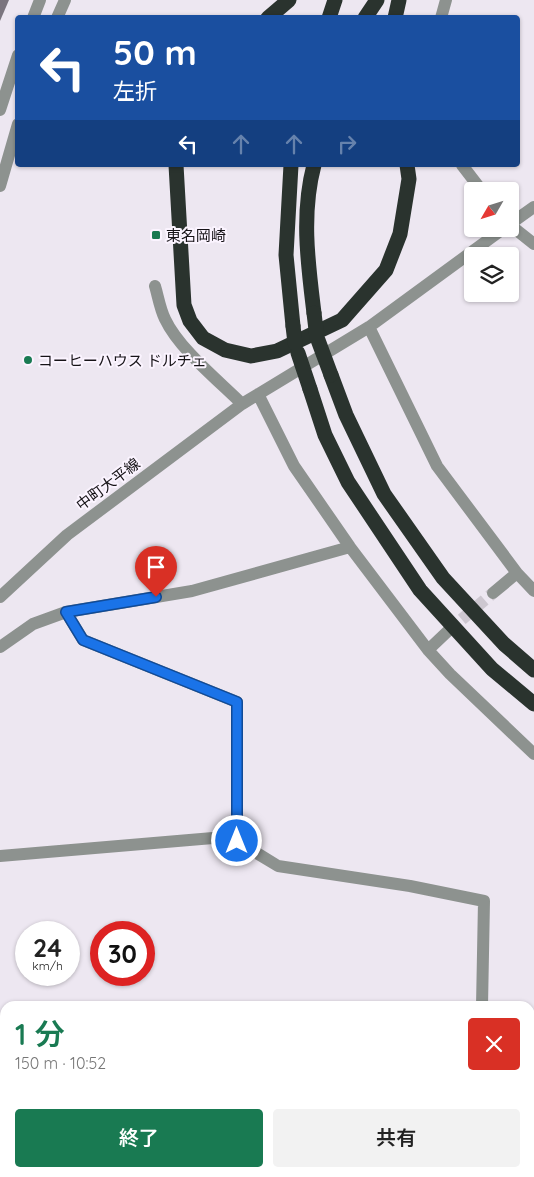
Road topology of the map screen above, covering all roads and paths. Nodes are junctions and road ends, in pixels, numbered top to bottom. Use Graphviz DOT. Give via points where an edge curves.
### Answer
graph roads {
  1 [pos="40,0"];
  2 [pos="65,0"];
  3 [pos="289,0"];
  4 [pos="335,0"];
  5 [pos="377,0"];
  6 [pos="399,0"];
  7 [pos="446,0"];
  8 [pos="34,15"];
  9 [pos="58,15"];
  10 [pos="272,15"];
  11 [pos="331,15"];
  12 [pos="367,15"];
  13 [pos="396,15"];
  14 [pos="442,15"];
  15 [pos="15,64"];
  16 [pos="0,110"];
  17 [pos="15,134"];
  18 [pos="176,167"];
  19 [pos="291,167"];
  20 [pos="313,167"];
  21 [pos="407,167"];
  22 [pos="464,167"];
  23 [pos="475,182"];
  24 [pos="0,186"];
  25 [pos="534,207"];
  26 [pos="519,218"];
  27 [pos="519,232"];
  28 [pos="491,238"];
  29 [pos="534,244"];
  30 [pos="155,286"];
  31 [pos="369,327"];
  32 [pos="258,394"];
  33 [pos="242,404"];
  34 [pos="350,547"];
  35 [pos="517,573"];
  36 [pos="534,591"];
  37 [pos="493,593"];
  38 [pos="0,597"];
  39 [pos="66,612"];
  40 [pos="448,632"];
  41 [pos="0,647"];
  42 [pos="428,650"];
  43 [pos="534,670"];
  44 [pos="534,704"];
  45 [pos="534,754"];
  46 [pos="237,841"];
  47 [pos="0,856"];
  48 [pos="482,1001"];
  1 -- 8 [label="street"];
  2 -- 9 [label="street"];
  3 -- 10 [label="highway"];
  4 -- 11 [label="highway"];
  5 -- 12 [label="highway"];
  6 -- 13 [label="highway"];
  7 -- 14 [label="street"];
  15 -- 16 [label="street"];
  17 -- 24 [label="street"];
  18 -- 21 [label="highway" via="184,305 190,321 203,338 225,350 251,356 277,351 342,320 386,270 400,234 409,179"];
  19 -- 44 [label="highway, bridge" via="286,255 295,343 326,436 348,482 420,590 492,670"];
  20 -- 43 [label="highway, bridge" via="309,184 306,250 314,313 318,340 346,414 384,494 443,578 504,644"];
  22 -- 23 [label="street"];
  25 -- 26 [label="street"];
  27 -- 29 [label="street"];
  28 -- 31 [label="street"];
  30 -- 33 [label="street" via="174,334"];
  31 -- 32 [label="street, 中町大平線"];
  31 -- 35 [label="street" via="437,466"];
  32 -- 33 [label="street, 中町大平線"];
  32 -- 34 [label="street" via="294,466"];
  33 -- 38 [label="street, 中町大平線" via="66,535"];
  34 -- 39 [label="street" via="192,592"];
  34 -- 42 [label="street"];
  35 -- 36 [label="street"];
  35 -- 37 [label="street"];
  39 -- 41 [label="street" via="33,624"];
  39 -- 46 [label="street" via="83,640 237,702"];
  40 -- 42 [label="street"];
  42 -- 45 [label="street"];
  46 -- 47 [label="street" via="213,838"];
  46 -- 48 [label="street" via="278,866 484,901"];
}
